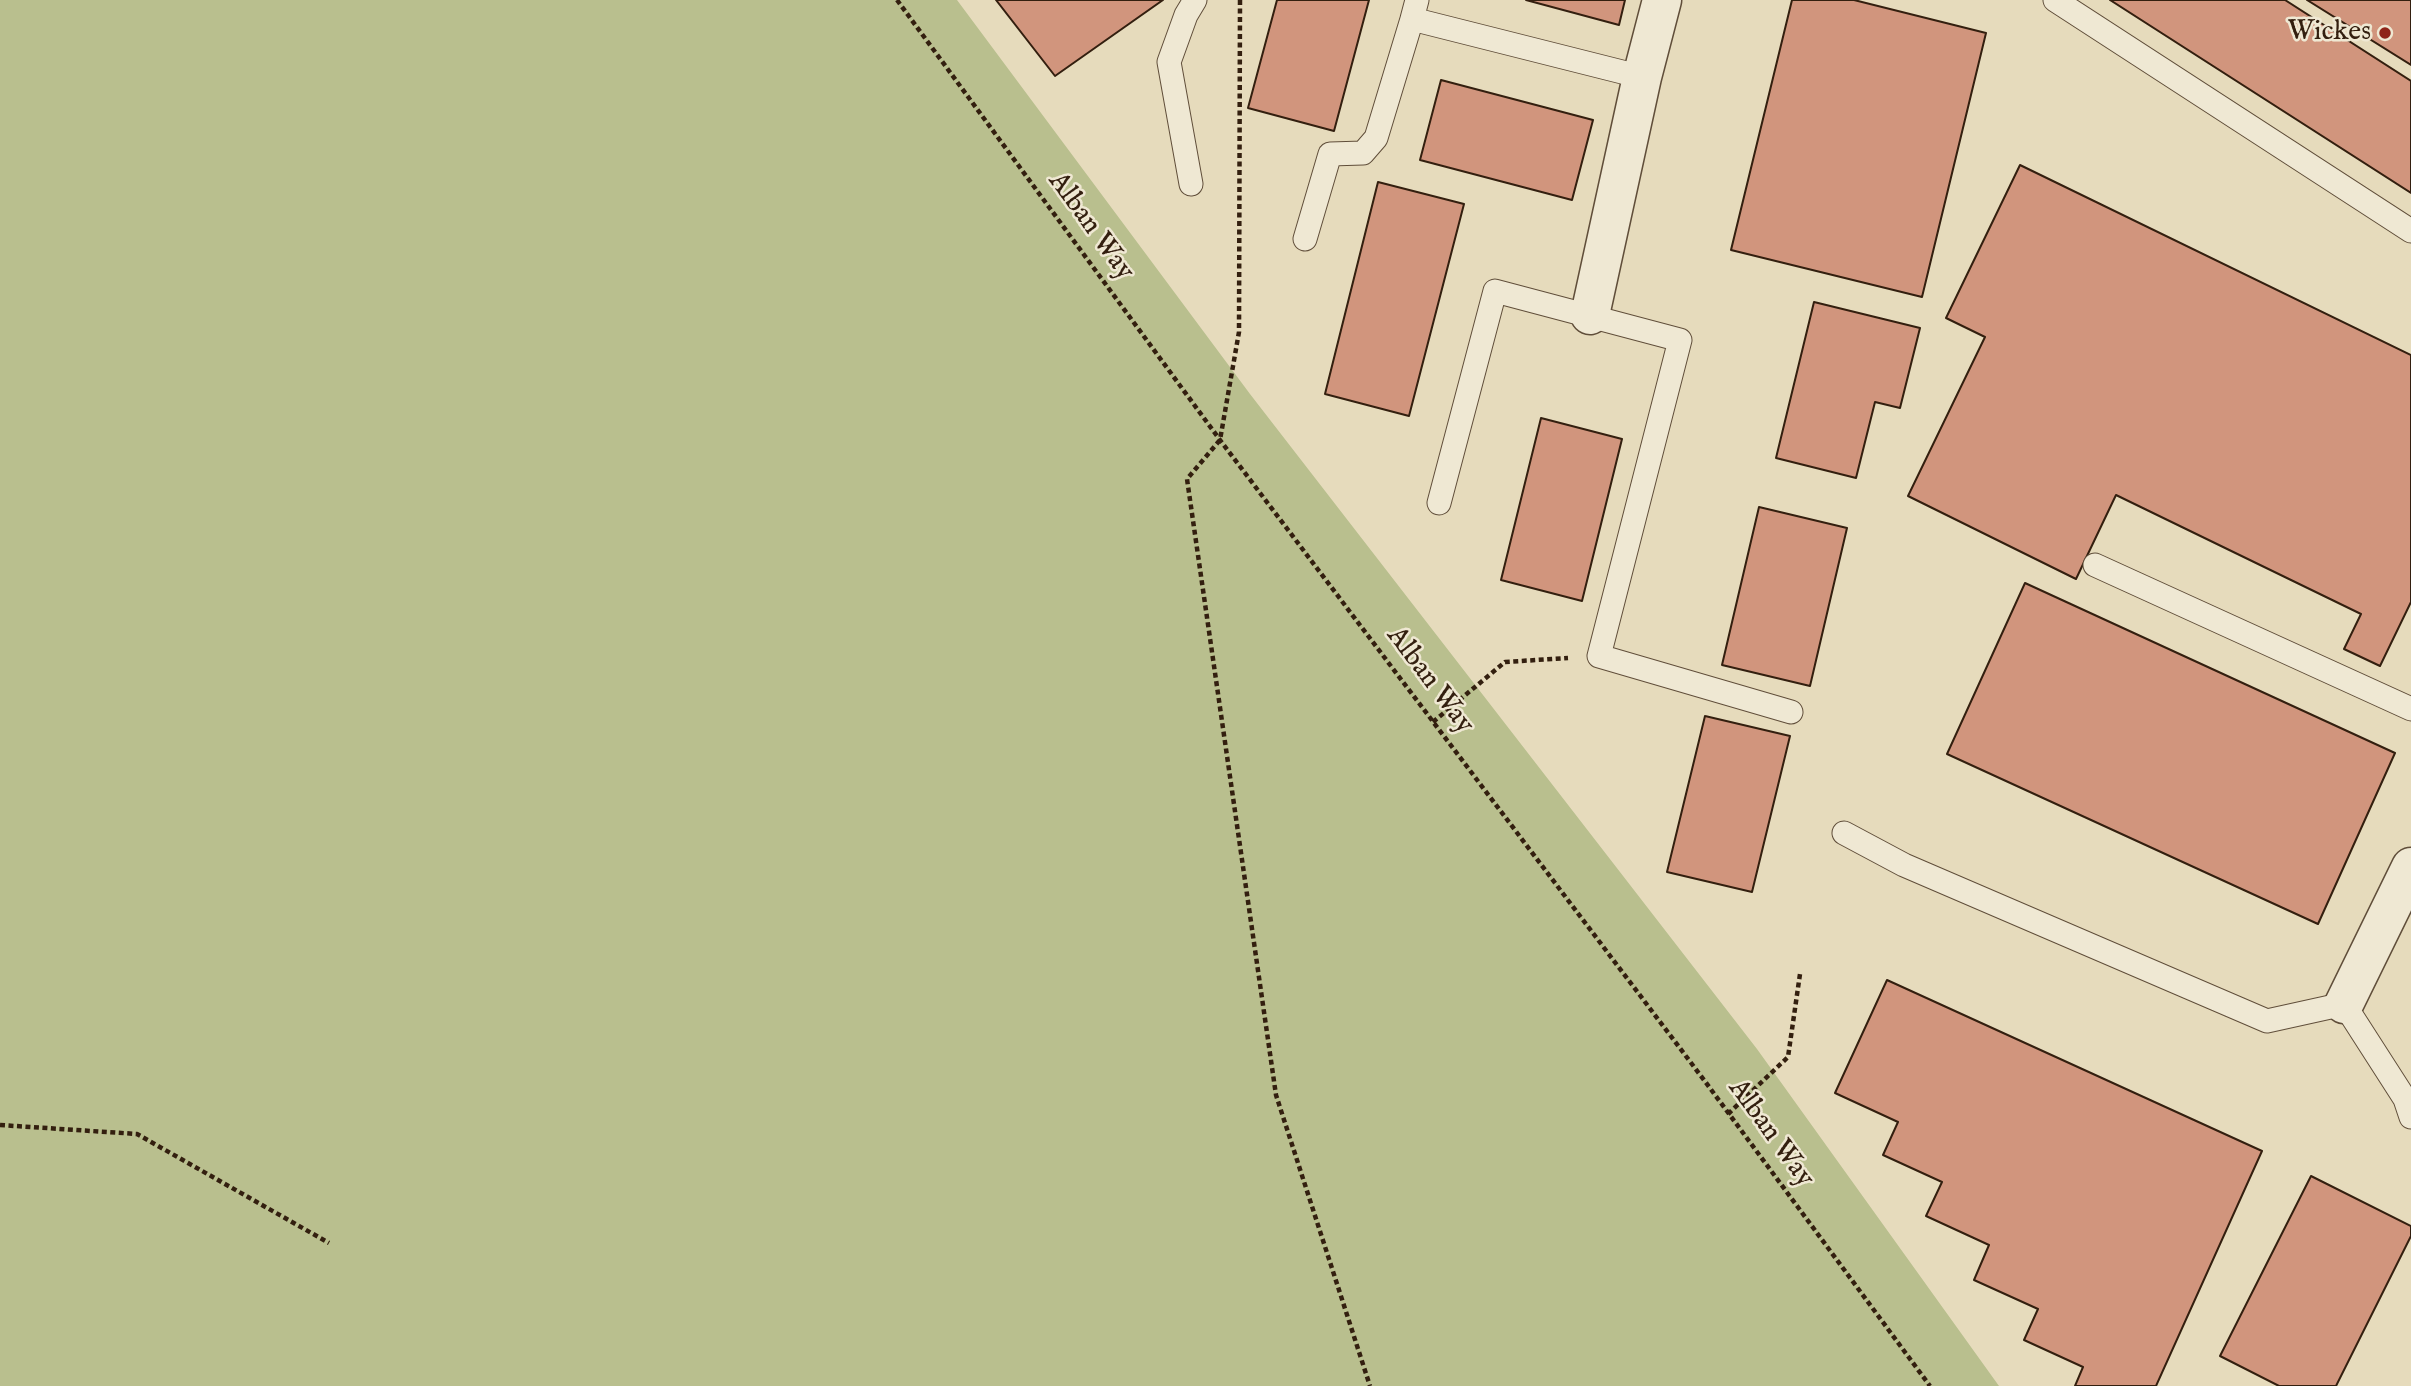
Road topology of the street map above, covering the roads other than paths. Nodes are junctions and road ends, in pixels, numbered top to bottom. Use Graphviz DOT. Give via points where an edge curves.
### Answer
graph roads {
  1 [pos="1195,0"];
  2 [pos="1662,0"];
  3 [pos="2055,0"];
  4 [pos="1414,9"];
  5 [pos="1642,77"];
  6 [pos="1191,184"];
  7 [pos="2411,231"];
  8 [pos="1305,239"];
  9 [pos="1590,315"];
  10 [pos="1439,503"];
  11 [pos="2095,565"];
  12 [pos="2411,709"];
  13 [pos="1791,712"];
  14 [pos="1844,833"];
  15 [pos="2411,867"];
  16 [pos="2344,1004"];
  17 [pos="2411,1117"];
  1 -- 6 [label="lane" via="1169,62"];
  2 -- 5 [label="street"];
  3 -- 7 [label="lane"];
  4 -- 5 [label="lane"];
  4 -- 8 [label="lane" via="1376,138 1363,153 1329,154"];
  5 -- 9 [label="street"];
  9 -- 10 [label="lane" via="1495,291"];
  9 -- 13 [label="lane" via="1680,340 1599,656"];
  11 -- 12 [label="lane"];
  14 -- 16 [label="lane" via="1904,865 2267,1020"];
  15 -- 16 [label="street"];
  16 -- 17 [label="lane" via="2405,1099"];
}
